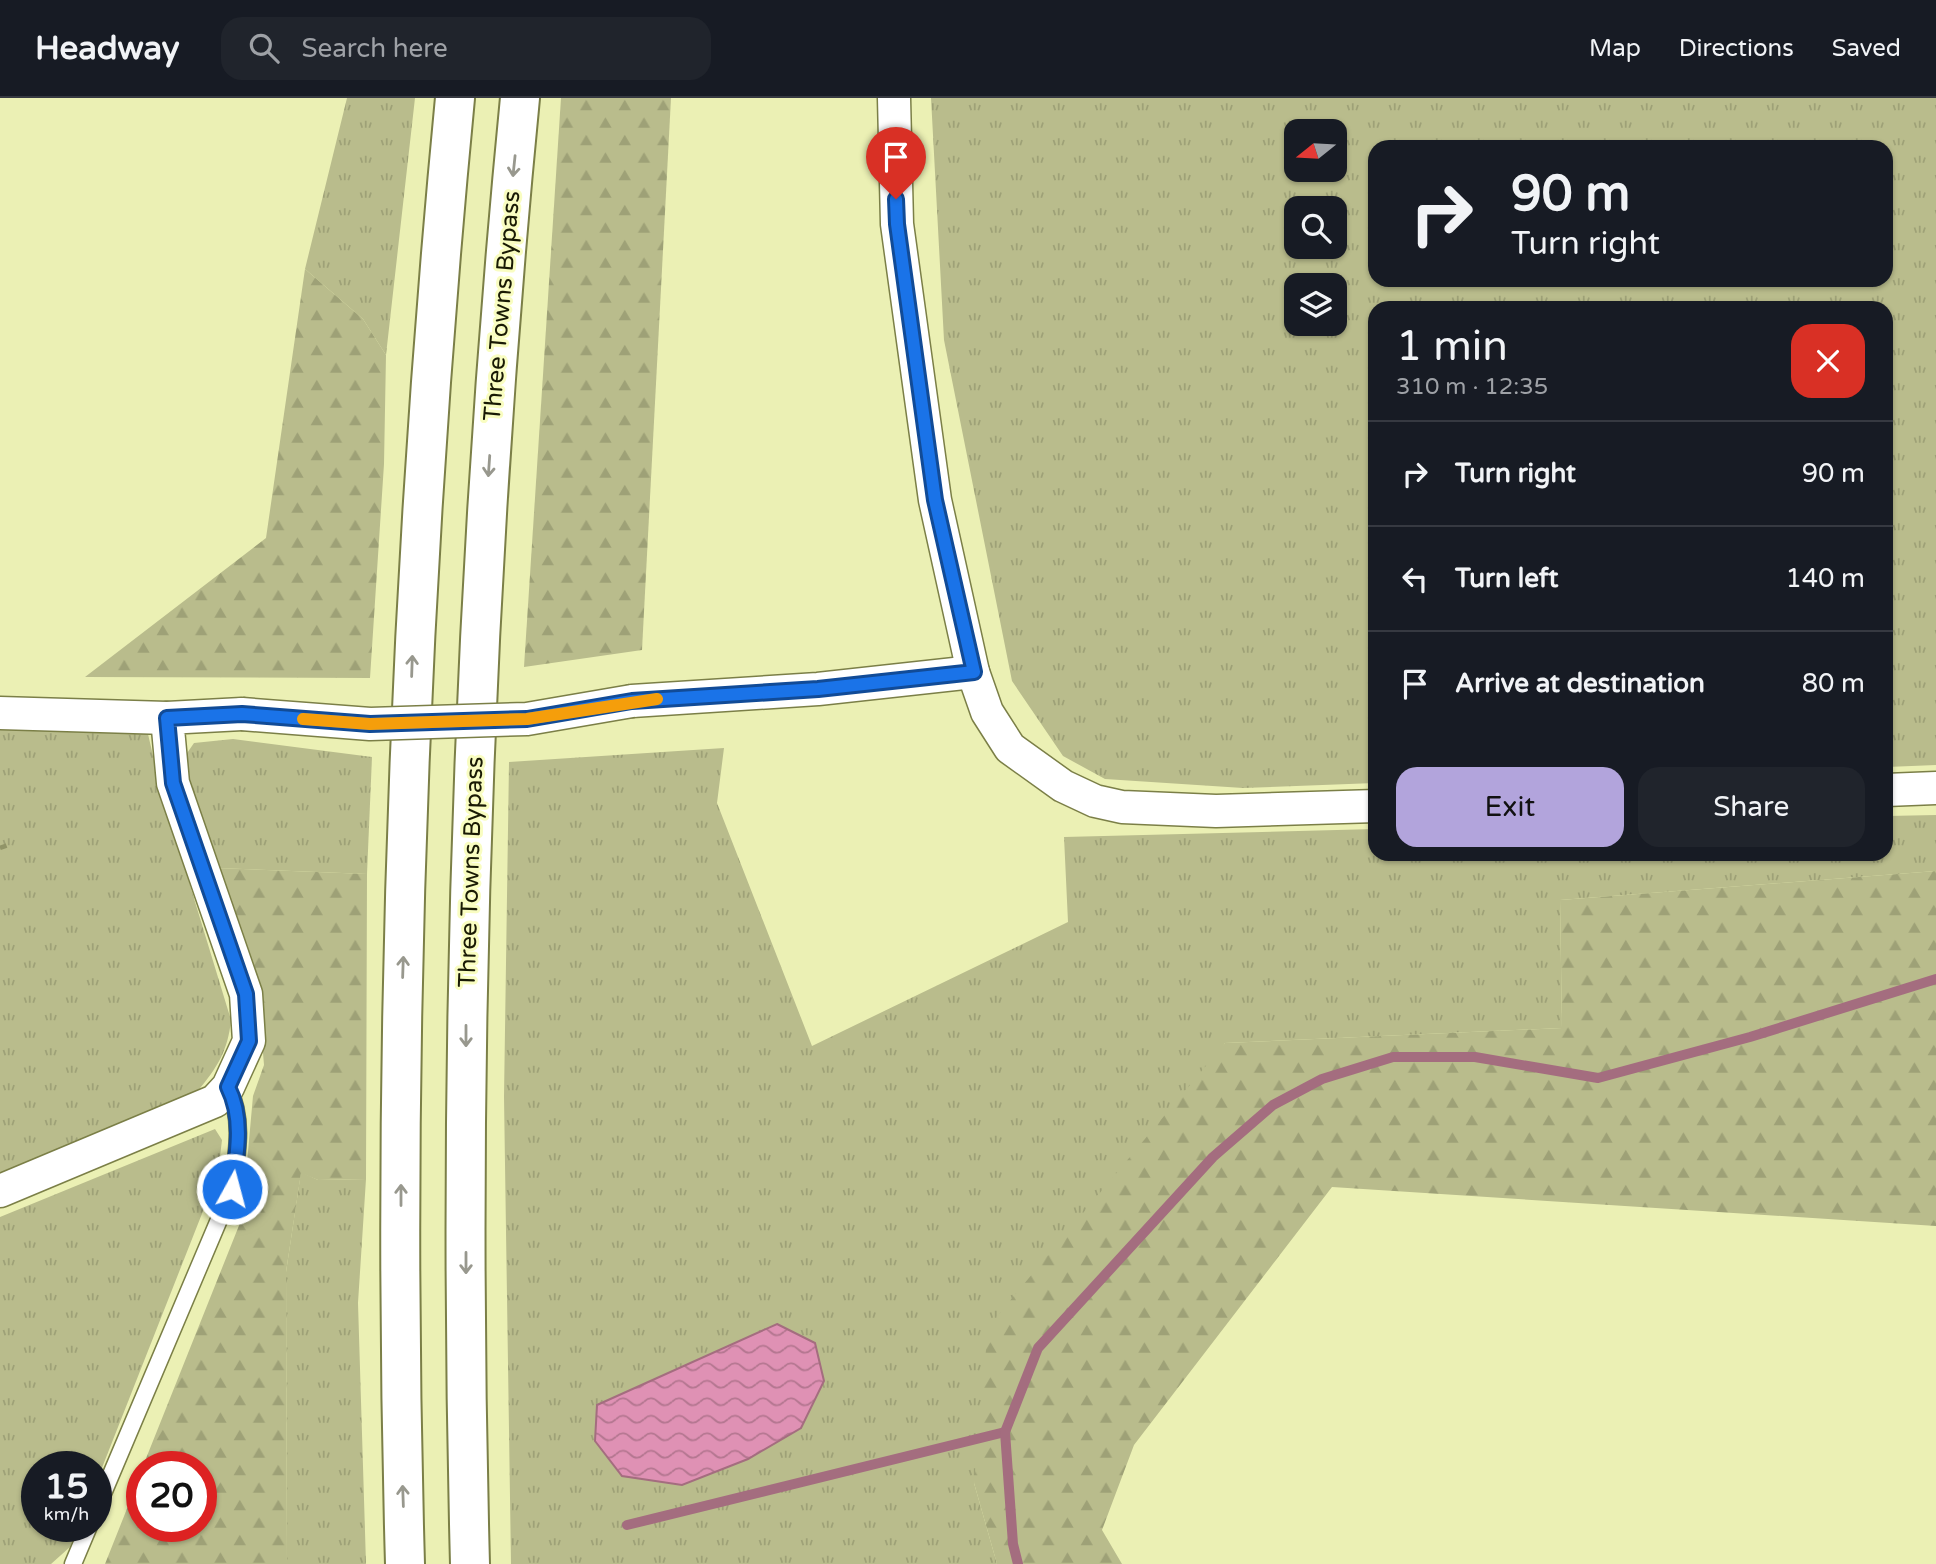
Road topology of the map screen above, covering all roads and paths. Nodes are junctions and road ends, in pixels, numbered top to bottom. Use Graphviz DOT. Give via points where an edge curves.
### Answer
graph roads {
  1 [pos="455,98"];
  2 [pos="520,98"];
  3 [pos="894,98"];
  4 [pos="974,672"];
  5 [pos="0,713"];
  6 [pos="167,718"];
  7 [pos="1936,788"];
  8 [pos="1893,790"];
  9 [pos="1368,806"];
  10 [pos="8,845"];
  11 [pos="0,848"];
  12 [pos="228,1087"];
  13 [pos="0,1191"];
  14 [pos="112,1472"];
  15 [pos="82,1542"];
  16 [pos="73,1564"];
  17 [pos="404,1564"];
  18 [pos="470,1564"];
  17 -- 1 [label="highway, one-way" via="401,1026 413,643 435,301"];
  2 -- 18 [label="highway, Three Towns Bypass, one-way" via="500,302 478,647 466,1018"];
  3 -- 4 [label="street" via="897,224 927,445"];
  4 -- 6 [label="street, bridge" via="818,689 632,701 527,719 370,724 242,714"];
  4 -- 9 [label="street" via="987,712 1010,748 1095,802 1216,811"];
  5 -- 6 [label="street"];
  6 -- 12 [label="street" via="173,783 246,994 249,1041"];
  7 -- 8 [label="street"];
  10 -- 11 [label="path"];
  12 -- 13 [label="street" via="215,1101"];
  12 -- 14 [label="lane" via="236,1102 239,1140 232,1189"];
  15 -- 16 [label="lane"];
}
